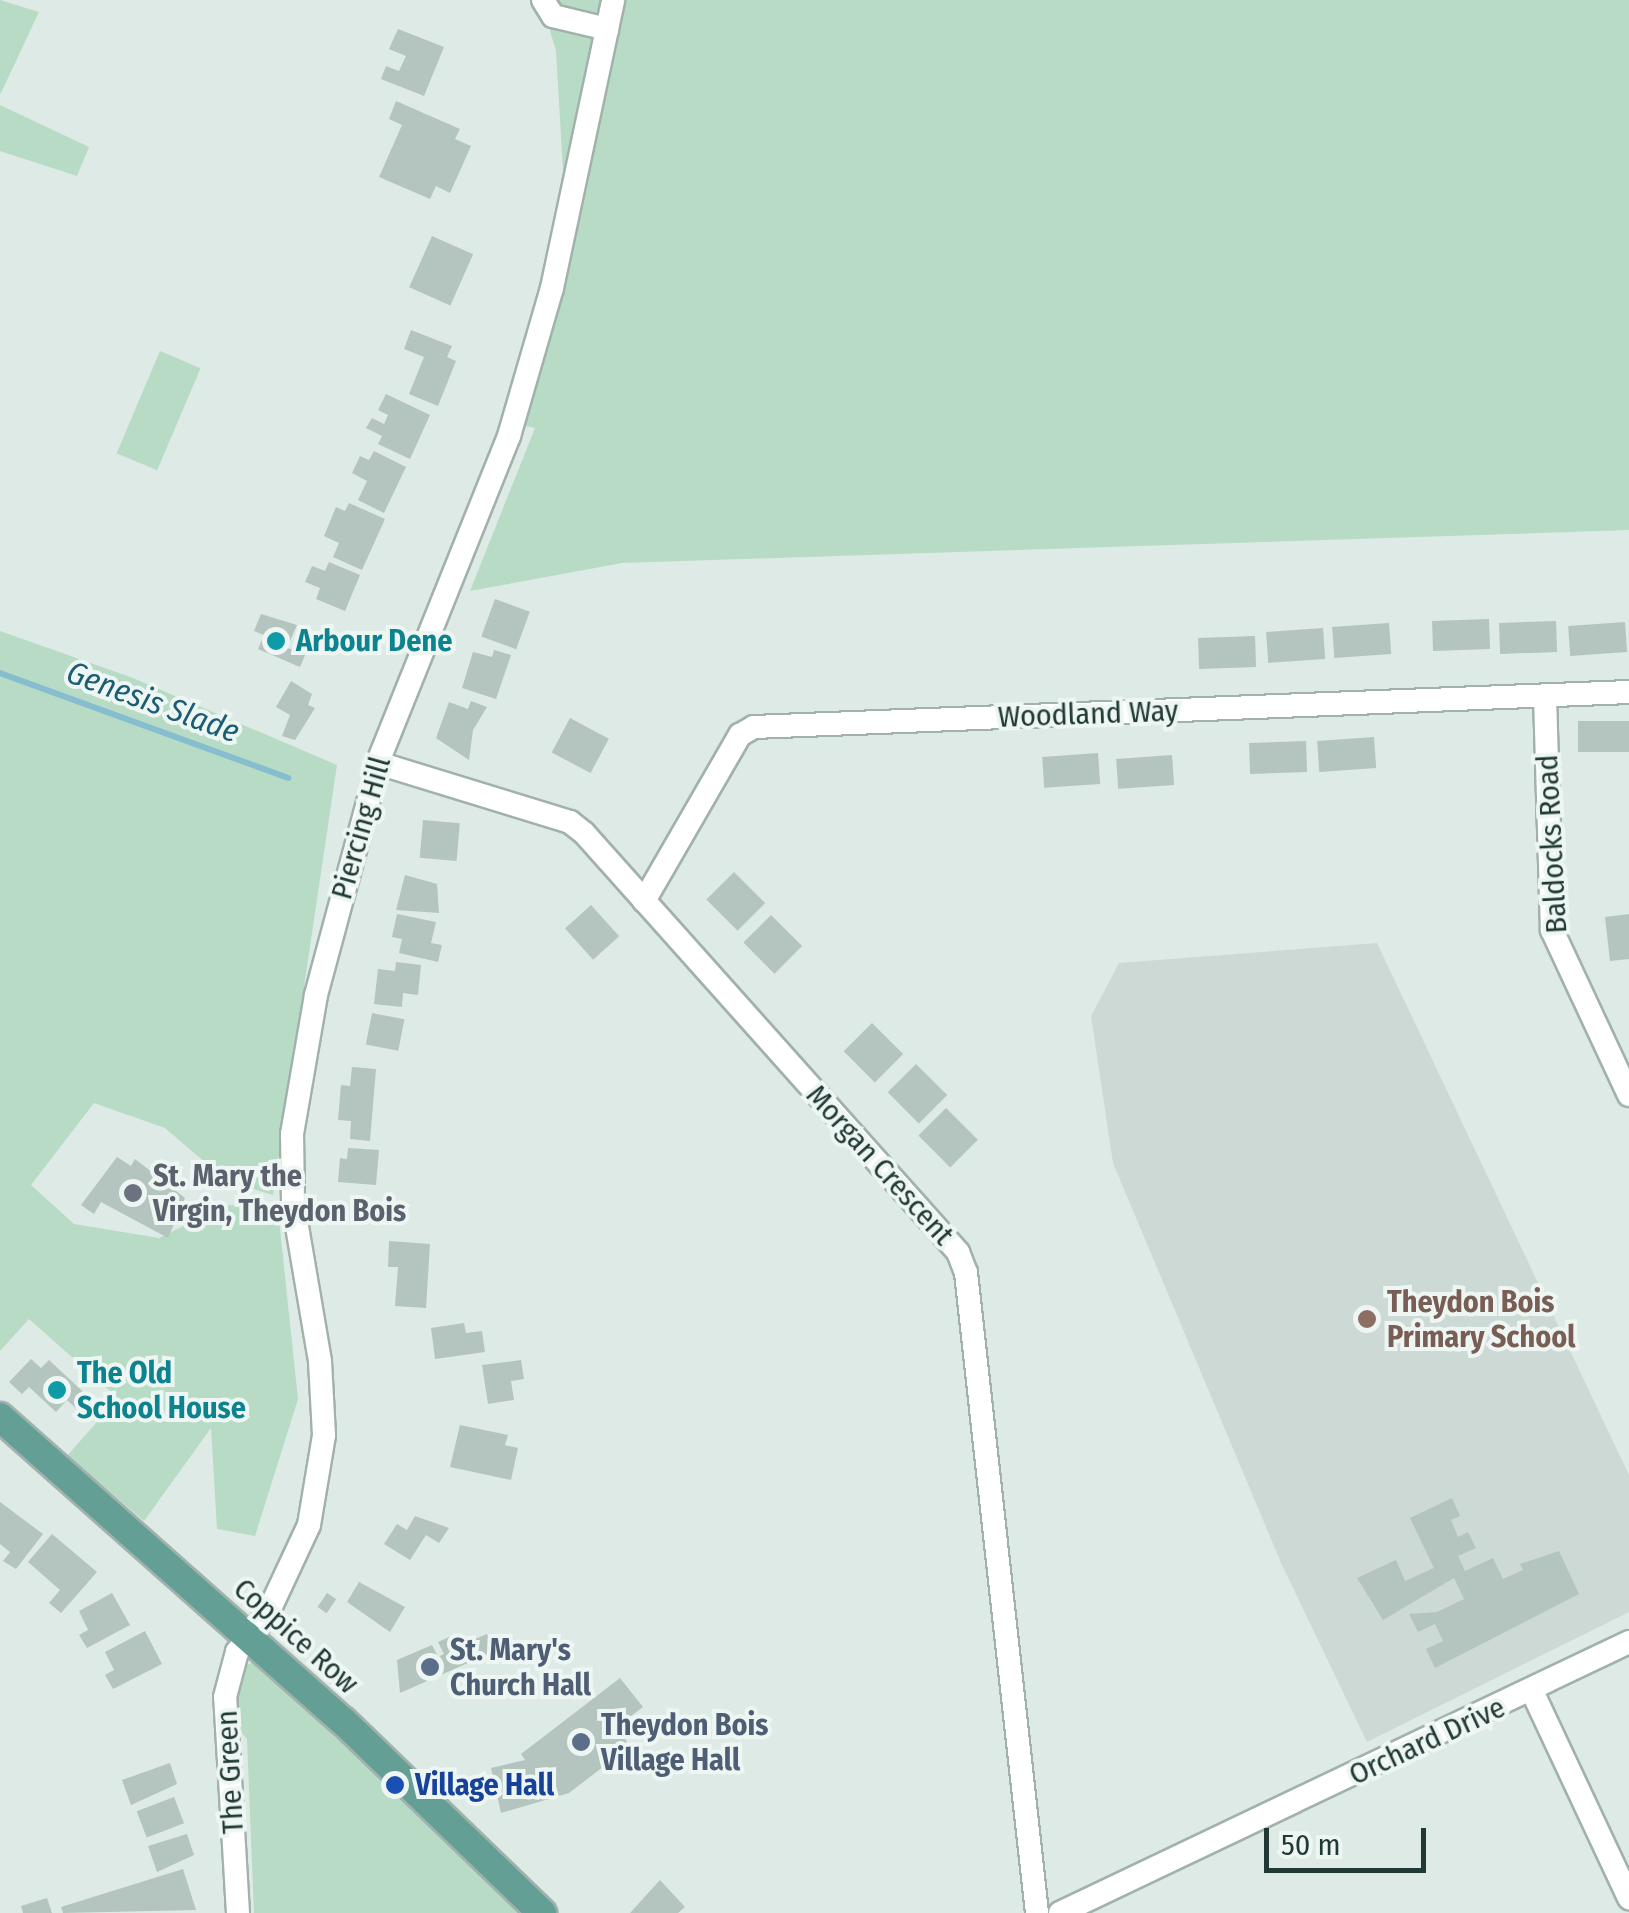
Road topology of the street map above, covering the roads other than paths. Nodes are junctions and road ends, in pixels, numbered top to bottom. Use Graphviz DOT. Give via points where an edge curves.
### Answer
graph roads {
  1 [pos="544,0"];
  2 [pos="613,0"];
  3 [pos="607,29"];
  4 [pos="1629,692"];
  5 [pos="1545,696"];
  6 [pos="378,763"];
  7 [pos="644,901"];
  8 [pos="1629,1095"];
  9 [pos="0,1417"];
  10 [pos="251,1640"];
  11 [pos="1629,1642"];
  12 [pos="1532,1692"];
  13 [pos="1629,1898"];
  14 [pos="238,1913"];
  15 [pos="542,1913"];
  16 [pos="1038,1913"];
  17 [pos="1060,1913"];
  1 -- 3 [label="street" via="553,16"];
  2 -- 3 [label="street, Piercing Hill"];
  3 -- 6 [label="street, Piercing Hill" via="552,288 510,436"];
  4 -- 5 [label="street, Woodland Way"];
  5 -- 7 [label="street, Woodland Way" via="754,726 740,735"];
  5 -- 8 [label="street, Baldocks Road" via="1552,930"];
  6 -- 7 [label="street, Morgan Crescent" via="570,822"];
  6 -- 10 [label="street, Piercing Hill" via="316,995 292,1134 293,1203 320,1361 320,1477 309,1525"];
  7 -- 16 [label="street, Morgan Crescent" via="962,1262"];
  9 -- 10 [label="main road, Coppice Row"];
  10 -- 14 [label="street, The Green" via="237,1652 225,1696"];
  10 -- 15 [label="main road, Coppice Row"];
  11 -- 12 [label="street, Orchard Drive"];
  12 -- 13 [label="street"];
  12 -- 17 [label="street, Orchard Drive"];
}
